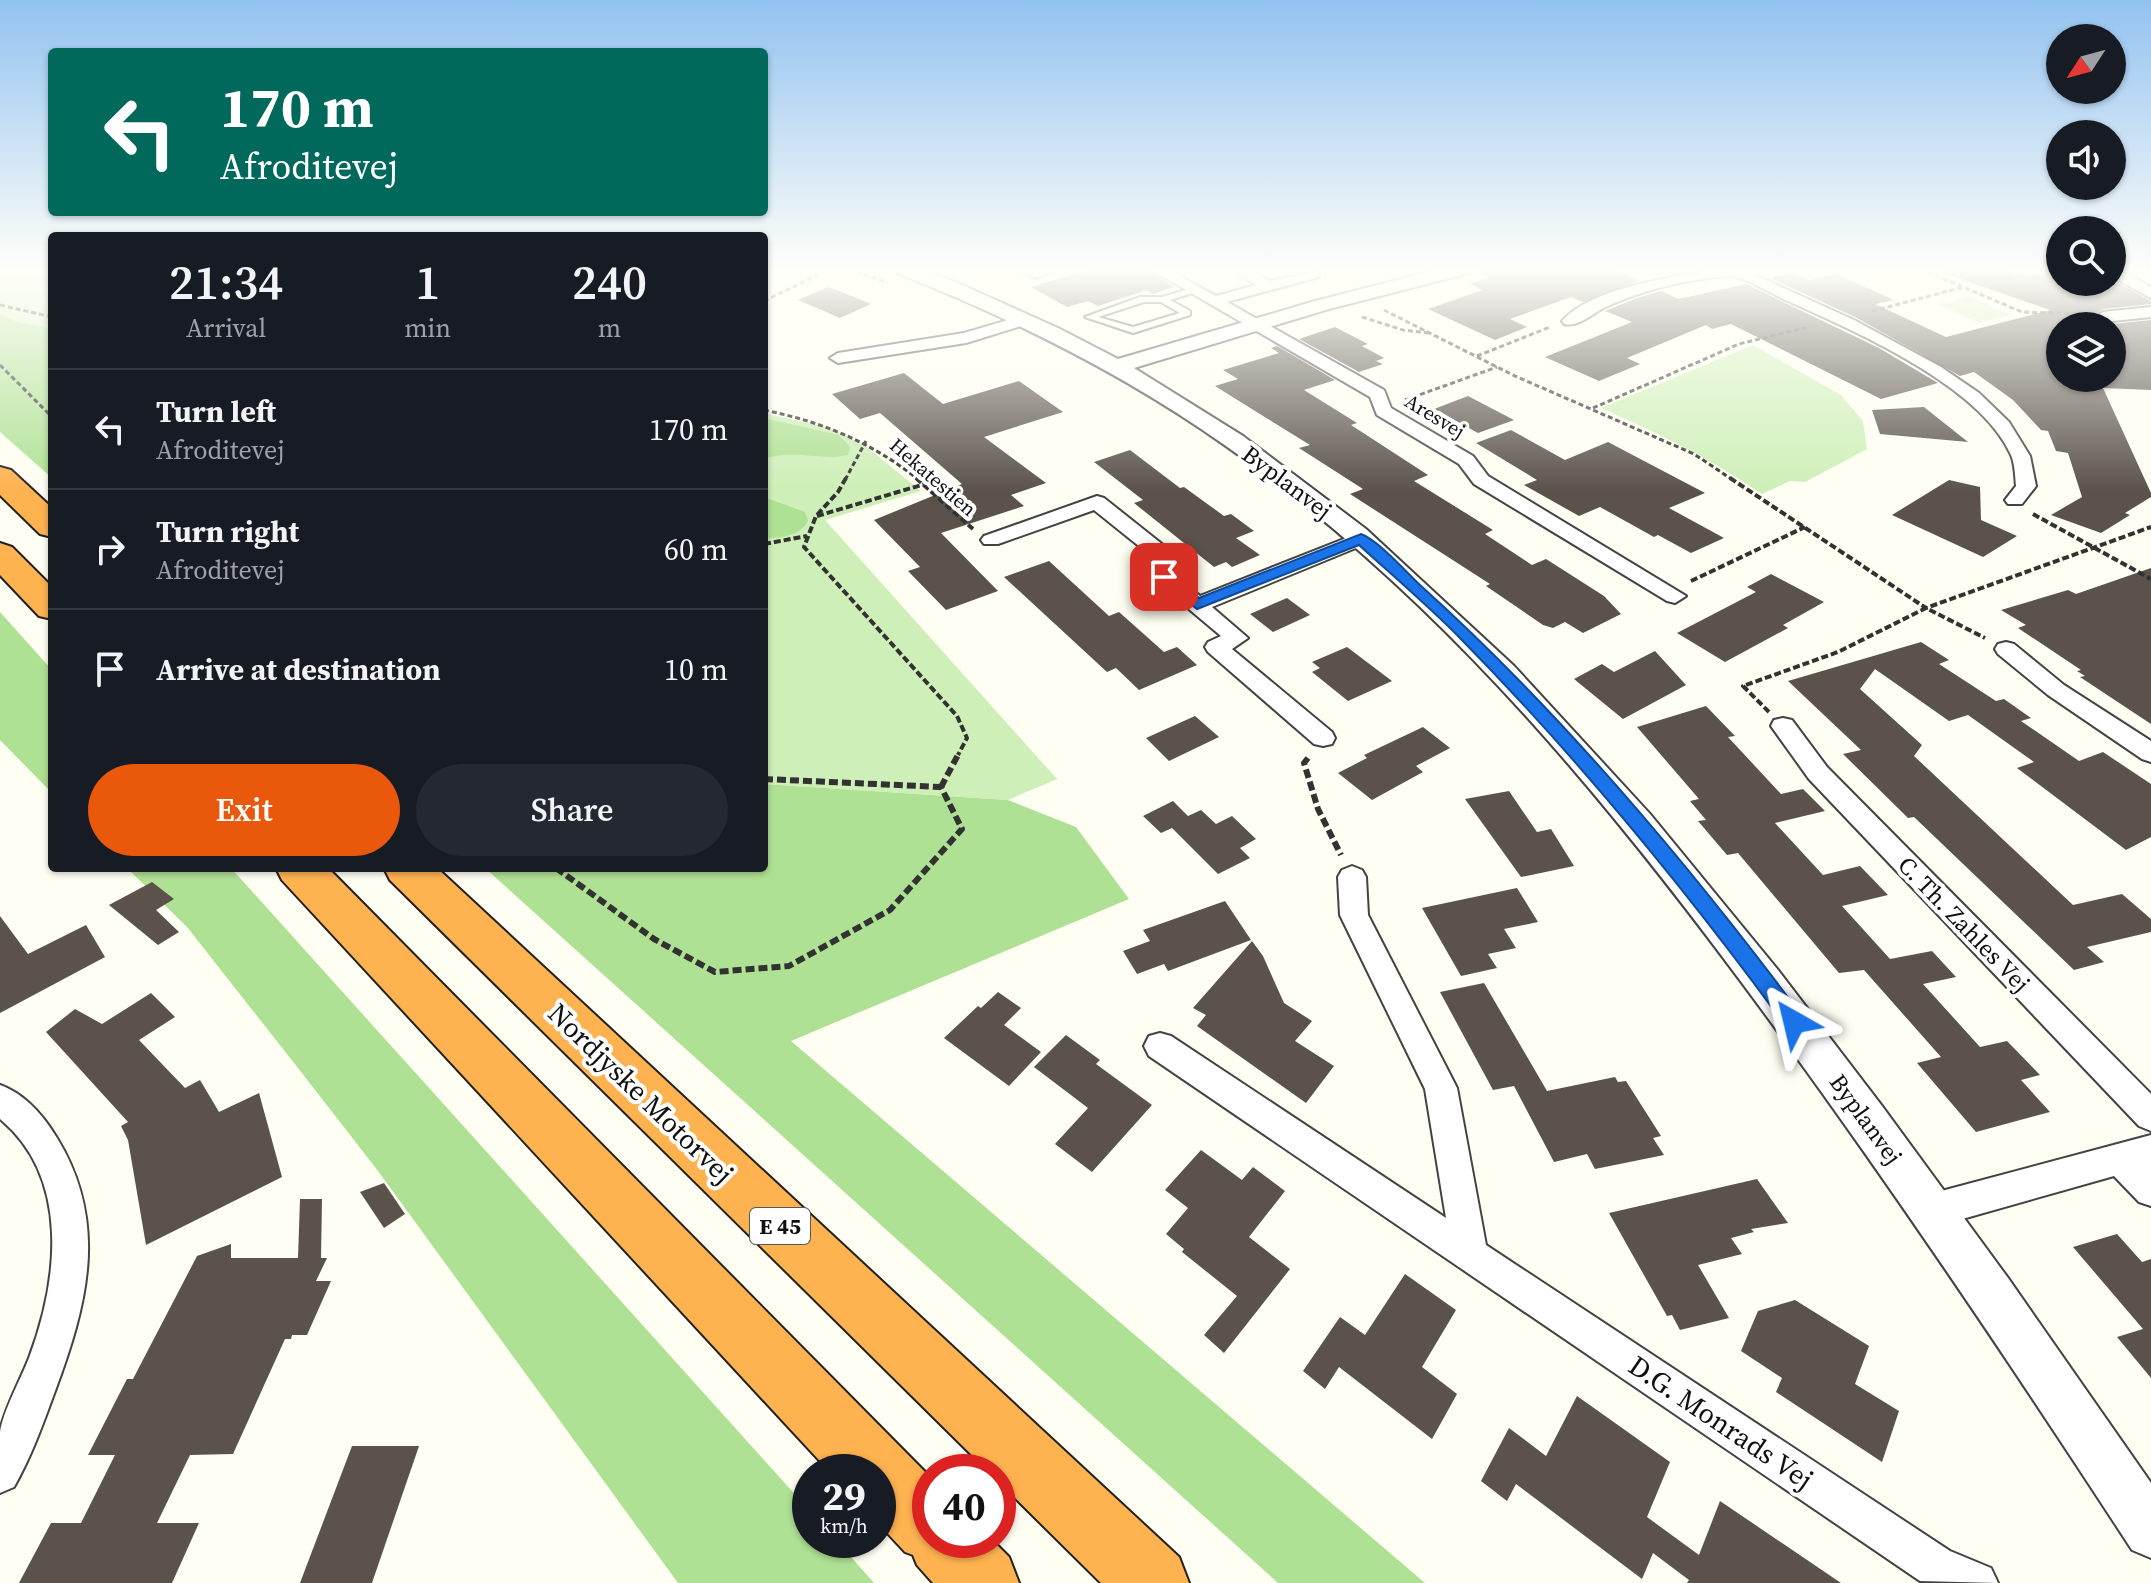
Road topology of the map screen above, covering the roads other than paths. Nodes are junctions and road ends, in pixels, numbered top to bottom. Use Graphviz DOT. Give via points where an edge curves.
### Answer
graph roads {
  1 [pos="935,343"];
  2 [pos="1069,343"];
  3 [pos="1196,343"];
  4 [pos="1288,343"];
  5 [pos="1881,343"];
  6 [pos="838,358"];
  7 [pos="1115,367"];
  8 [pos="0,477"];
  9 [pos="2015,500"];
  10 [pos="48,523"];
  11 [pos="1361,539"];
  12 [pos="991,540"];
  13 [pos="0,554"];
  14 [pos="1675,596"];
  15 [pos="48,604"];
  16 [pos="1197,605"];
  17 [pos="2006,649"];
  18 [pos="1783,726"];
  19 [pos="1323,738"];
  20 [pos="2151,753"];
  21 [pos="303,872"];
  22 [pos="411,872"];
  23 [pos="1352,877"];
  24 [pos="1160,1046"];
  25 [pos="0,1099"];
  26 [pos="2151,1116"];
  27 [pos="2136,1155"];
  28 [pos="2151,1190"];
  29 [pos="1934,1210"];
  30 [pos="1470,1253"];
  31 [pos="861,1454"];
  32 [pos="0,1473"];
  33 [pos="896,1491"];
  34 [pos="912,1508"];
  35 [pos="2151,1531"];
  36 [pos="959,1558"];
  37 [pos="983,1583"];
  38 [pos="1153,1583"];
  39 [pos="1976,1583"];
  1 -- 6 [label="street"];
  2 -- 7 [label="street, Byplanvej"];
  3 -- 7 [label="street"];
  4 -- 14 [label="street, Aresvej" via="1378,394 1383,411 1466,460 1481,480"];
  5 -- 9 [label="street" via="1945,376 1989,411 2021,457 2026,486"];
  7 -- 11 [label="street, Byplanvej" via="1254,455"];
  8 -- 10 [label="highway"];
  11 -- 16 [label="street"];
  11 -- 29 [label="street, Byplanvej" via="1462,631 1575,750 1742,952"];
  12 -- 16 [label="street" via="1097,502 1165,556 1147,564"];
  13 -- 15 [label="highway"];
  16 -- 19 [label="street" via="1237,638 1216,647"];
  17 -- 20 [label="street" via="2056,690"];
  18 -- 26 [label="street, C. Th. Zahles Vej" via="1818,773"];
  21 -- 31 [label="highway"];
  22 -- 38 [label="highway, Nordjyske Motorvej / E 45"];
  23 -- 30 [label="street" via="1354,915 1441,1088"];
  24 -- 30 [label="street, D.G. Monrads Vej"];
  25 -- 32 [label="street" via="35,1129 57,1172 71,1223 69,1284 48,1359"];
  27 -- 28 [label="street"];
  27 -- 29 [label="street"];
  29 -- 35 [label="street, Byplanvej"];
  30 -- 39 [label="street, D.G. Monrads Vej" via="1935,1566"];
  33 -- 34 [label="highway"];
  36 -- 37 [label="highway"];
}
